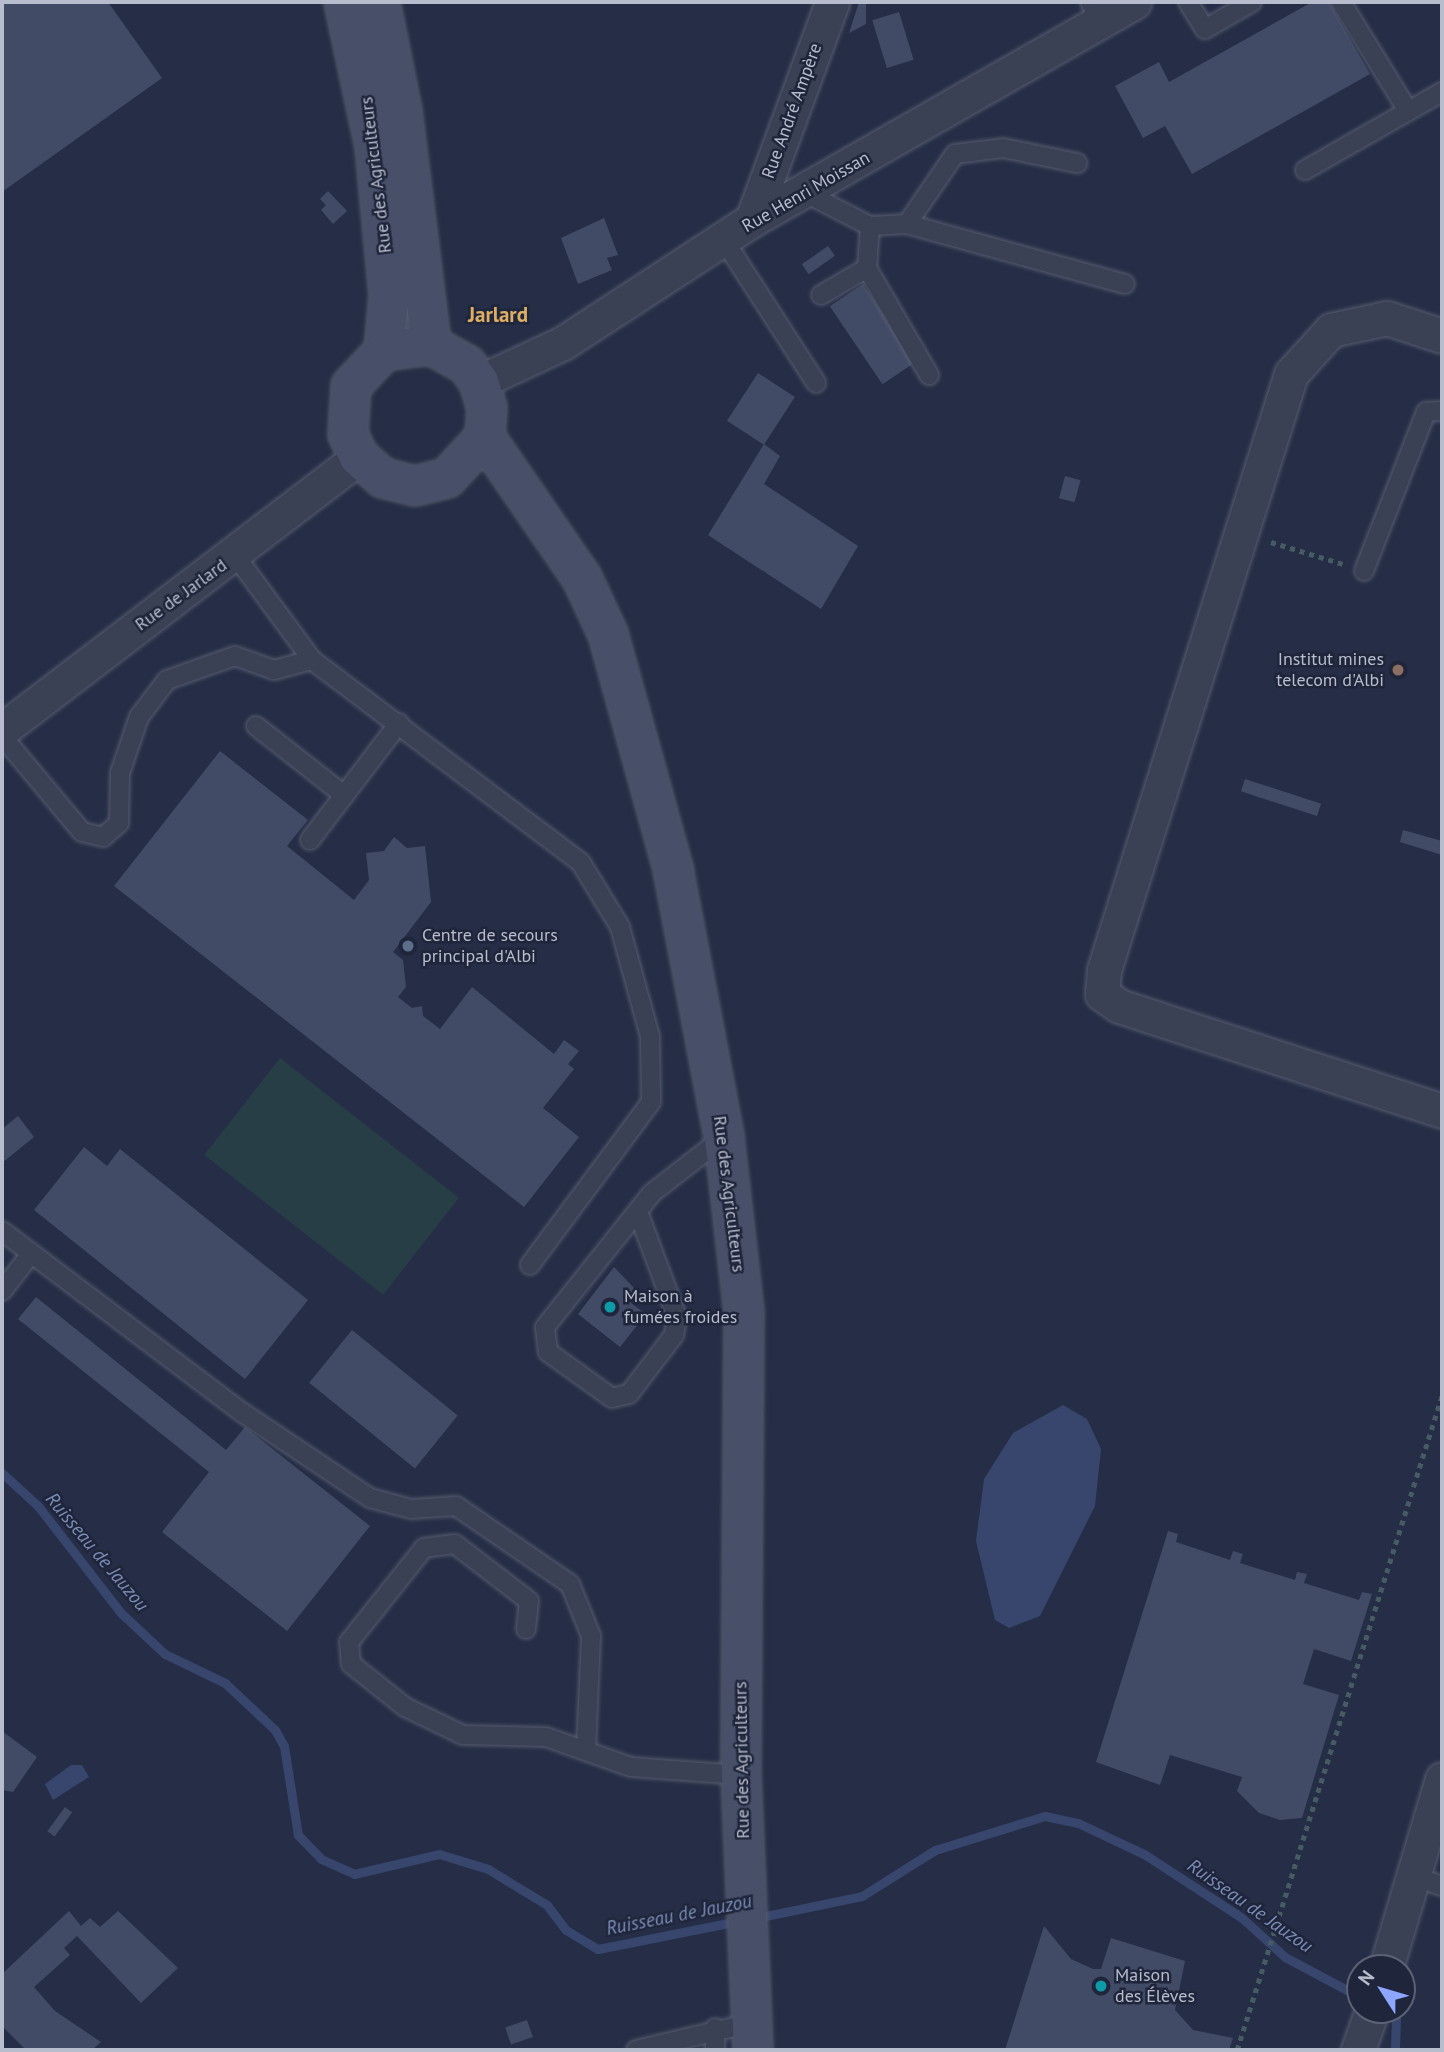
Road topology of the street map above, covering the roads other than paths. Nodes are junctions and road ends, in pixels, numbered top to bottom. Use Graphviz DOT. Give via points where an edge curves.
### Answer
graph roads {
  1 [pos="344,2"];
  2 [pos="380,2"];
  3 [pos="832,2"];
  4 [pos="1134,2"];
  5 [pos="1188,2"];
  6 [pos="1252,2"];
  7 [pos="1341,2"];
  8 [pos="1096,11"];
  9 [pos="1442,92"];
  10 [pos="1408,111"];
  11 [pos="1077,163"];
  12 [pos="1305,170"];
  13 [pos="804,192"];
  14 [pos="752,220"];
  15 [pos="906,224"];
  16 [pos="870,226"];
  17 [pos="724,240"];
  18 [pos="867,268"];
  19 [pos="1125,284"];
  20 [pos="821,295"];
  21 [pos="1442,337"];
  22 [pos="431,345"];
  23 [pos="384,351"];
  24 [pos="929,375"];
  25 [pos="479,382"];
  26 [pos="816,383"];
  27 [pos="1442,411"];
  28 [pos="485,437"];
  29 [pos="359,457"];
  30 [pos="449,477"];
  31 [pos="526,501"];
  32 [pos="235,555"];
  33 [pos="1364,571"];
  34 [pos="312,660"];
  35 [pos="399,723"];
  36 [pos="256,726"];
  37 [pos="2,730"];
  38 [pos="2,736"];
  39 [pos="344,795"];
  40 [pos="310,840"];
  41 [pos="1442,1111"];
  42 [pos="724,1137"];
  43 [pos="638,1212"];
  44 [pos="2,1231"];
  45 [pos="30,1255"];
  46 [pos="530,1265"];
  47 [pos="2,1291"];
  48 [pos="526,1629"];
  49 [pos="586,1749"];
  50 [pos="741,1775"];
  51 [pos="1442,1779"];
  52 [pos="1428,1881"];
  53 [pos="1393,1954"];
  54 [pos="740,2034"];
  55 [pos="636,2050"];
  56 [pos="715,2050"];
  1 -- 23 [label="street, Rue des Agriculteurs" via="375,146 389,296"];
  2 -- 22 [label="street, Rue des Agriculteurs" via="402,111"];
  3 -- 14 [label="street, Rue André Ampère"];
  4 -- 8 [label="street, Rue Henri Moissan"];
  5 -- 6 [label="lane" via="1205,29"];
  7 -- 10 [label="lane"];
  8 -- 13 [label="street, Rue Henri Moissan"];
  9 -- 10 [label="lane"];
  10 -- 12 [label="lane"];
  11 -- 15 [label="lane" via="1003,148 955,154"];
  13 -- 14 [label="street, Rue Henri Moissan"];
  13 -- 16 [label="lane"];
  14 -- 17 [label="street, Rue Henri Moissan"];
  15 -- 16 [label="lane"];
  15 -- 19 [label="lane"];
  16 -- 18 [label="lane"];
  17 -- 25 [label="street, Rue Henri Moissan" via="575,336"];
  17 -- 26 [label="lane"];
  18 -- 20 [label="lane"];
  18 -- 24 [label="lane"];
  21 -- 41 [label="street" via="1387,318 1331,330 1291,374 1104,970 1102,994 1119,1006"];
  22 -- 23 [label="street"];
  22 -- 25 [label="street" via="467,365"];
  23 -- 29 [label="street" via="351,386 348,434"];
  25 -- 28 [label="street, Rue des Agriculteurs"];
  27 -- 33 [label="lane" via="1426,412"];
  28 -- 30 [label="street"];
  28 -- 31 [label="street, Rue des Agriculteurs"];
  29 -- 30 [label="street" via="383,478 415,486"];
  29 -- 32 [label="street, Rue de Jarlard"];
  30 -- 31 [label="street"];
  31 -- 42 [label="street, Rue des Agriculteurs" via="582,578 608,634 673,869"];
  32 -- 34 [label="lane"];
  32 -- 37 [label="street, Rue de Jarlard"];
  34 -- 35 [label="lane"];
  34 -- 38 [label="lane" via="274,670 235,656 167,680 138,717 120,773 119,823 103,837 82,832"];
  35 -- 39 [label="lane"];
  35 -- 46 [label="lane" via="597,881 620,927 650,1037 651,1102"];
  36 -- 39 [label="lane"];
  39 -- 40 [label="lane"];
  42 -- 43 [label="lane" via="652,1193"];
  42 -- 50 [label="street, Rue des Agriculteurs" via="744,1313"];
  43 -- 43 [label="lane" via="545,1327 548,1352 612,1398 629,1394 674,1335 677,1317"];
  44 -- 45 [label="lane"];
  45 -- 47 [label="lane"];
  45 -- 49 [label="lane" via="370,1498 411,1509 456,1506 570,1584 591,1636"];
  48 -- 49 [label="lane" via="529,1601 455,1544 424,1548 349,1642 351,1664 404,1707 463,1735 546,1737"];
  49 -- 50 [label="lane" via="631,1768"];
  50 -- 54 [label="street, Rue des Agriculteurs" via="747,1947"];
  51 -- 52 [label="street"];
  52 -- 53 [label="street"];
  54 -- 55 [label="lane"];
  54 -- 56 [label="lane"];
}
